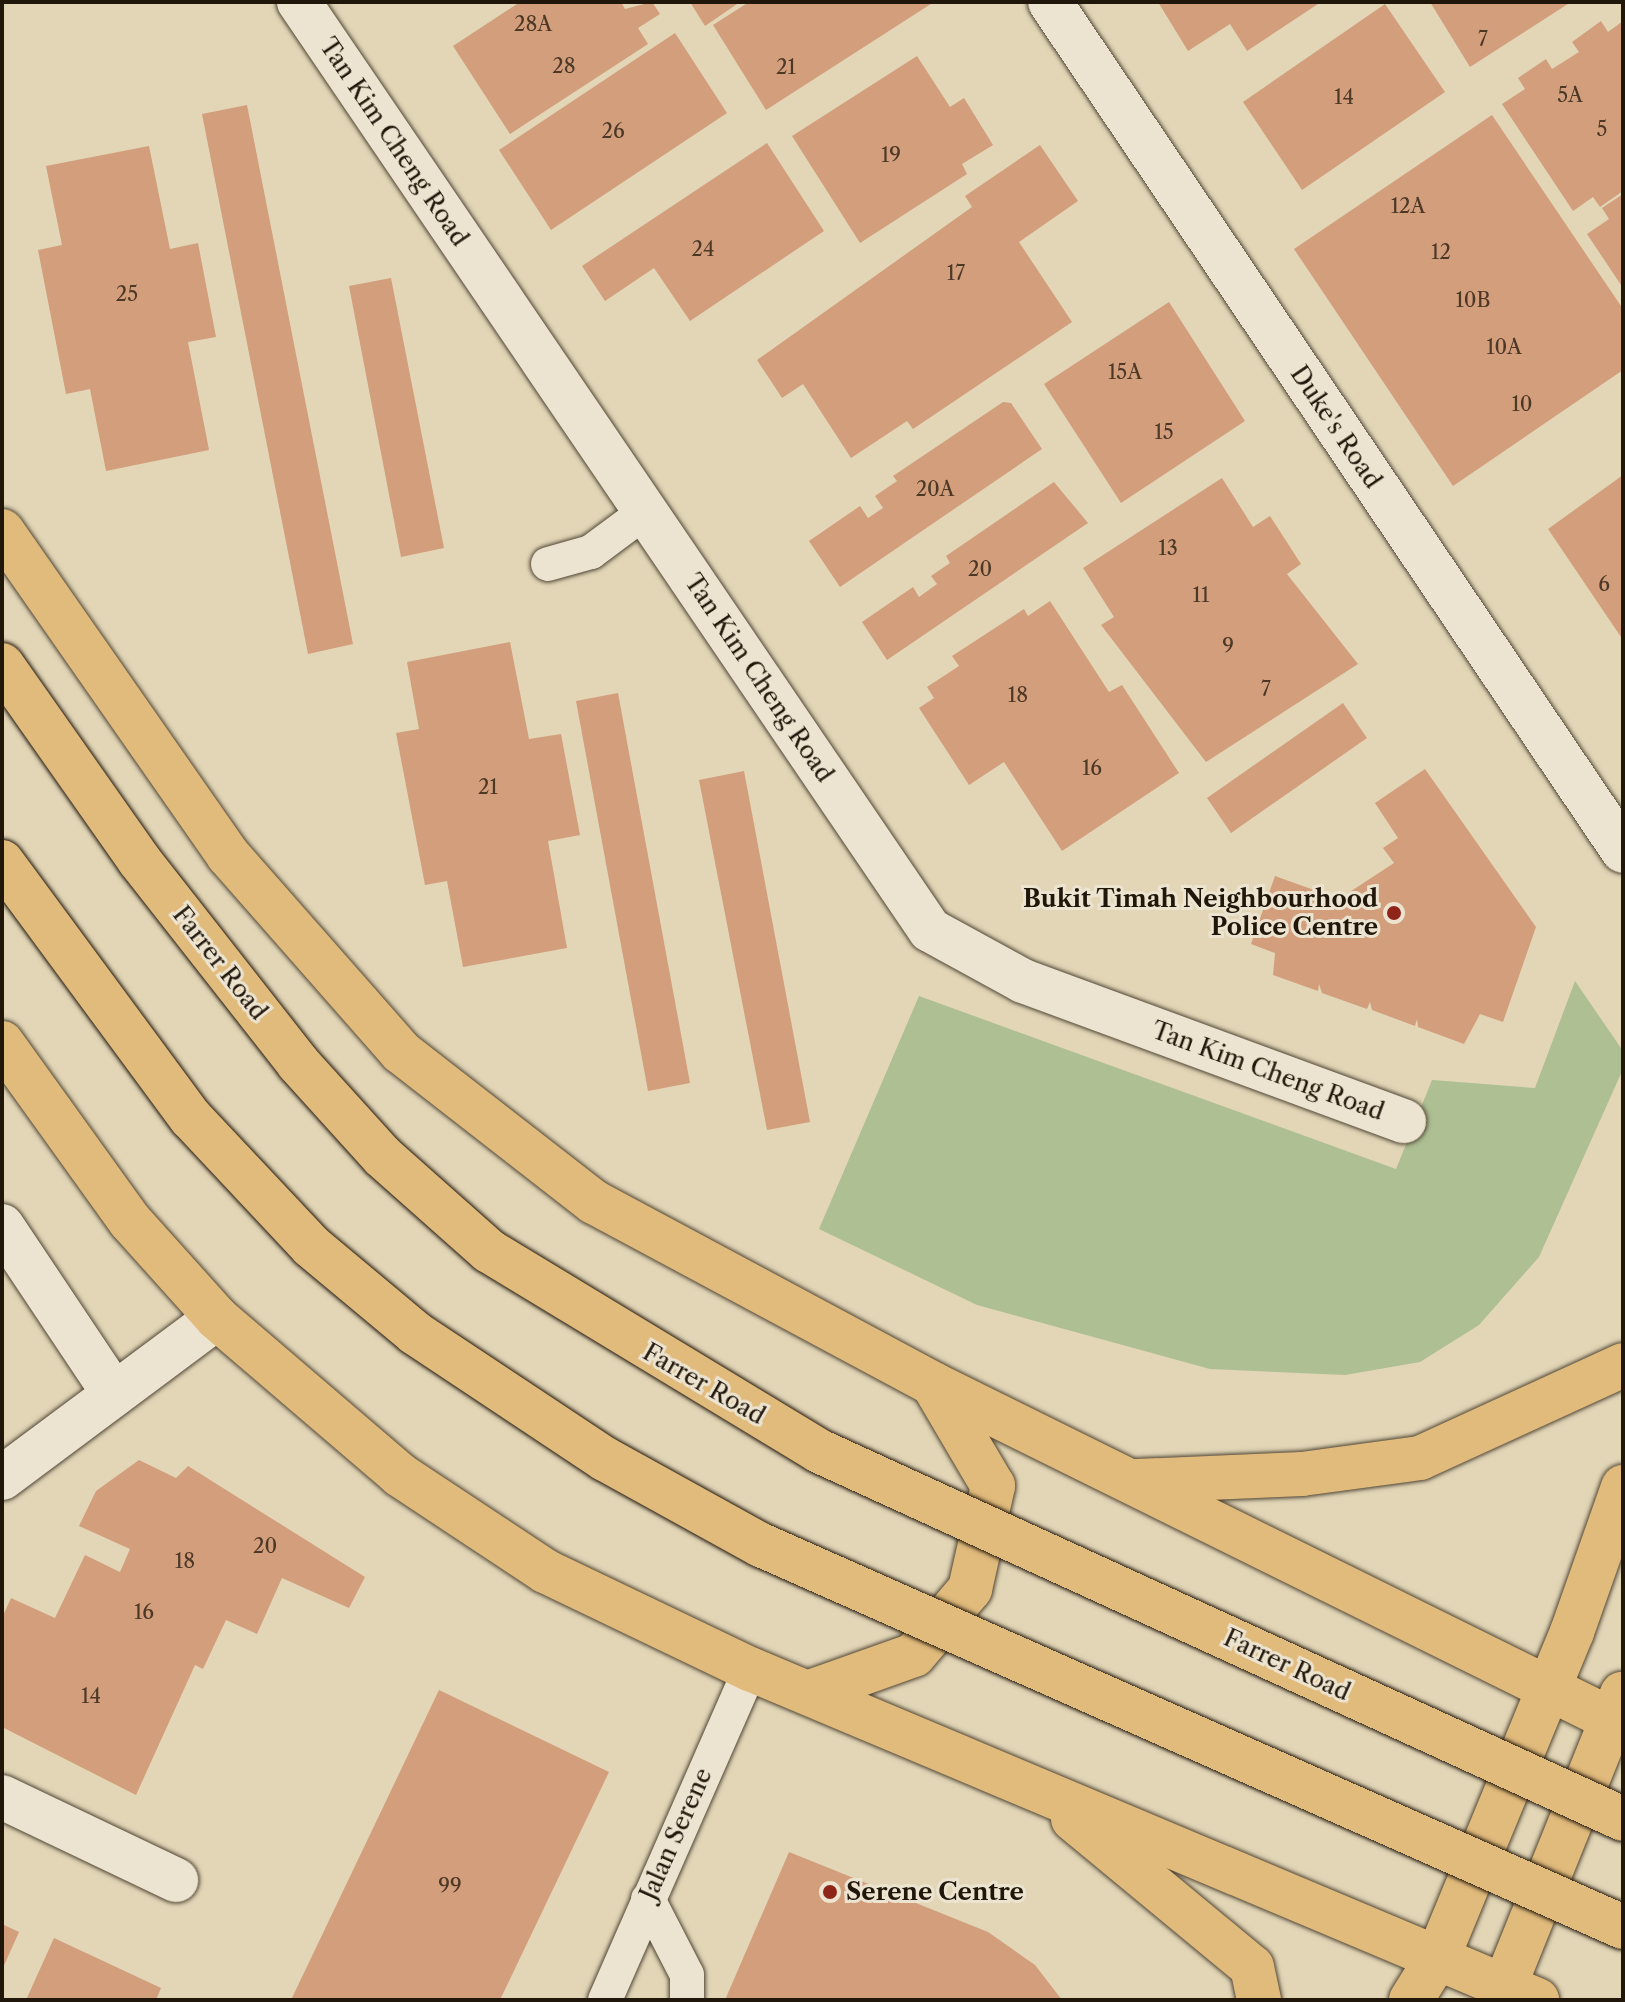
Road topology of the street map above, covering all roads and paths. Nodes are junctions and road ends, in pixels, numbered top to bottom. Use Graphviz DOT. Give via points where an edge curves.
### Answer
graph roads {
  1 [pos="299,2"];
  2 [pos="1050,2"];
  3 [pos="646,511"];
  4 [pos="2,531"];
  5 [pos="548,564"];
  6 [pos="2,665"];
  7 [pos="1623,851"];
  8 [pos="2,862"];
  9 [pos="2,1043"];
  10 [pos="1404,1121"];
  11 [pos="2,1226"];
  12 [pos="217,1318"];
  13 [pos="1623,1365"];
  14 [pos="933,1384"];
  15 [pos="114,1394"];
  16 [pos="2,1478"];
  17 [pos="1134,1482"];
  18 [pos="1623,1487"];
  19 [pos="750,1669"];
  20 [pos="1546,1687"];
  21 [pos="810,1692"];
  22 [pos="1623,1692"];
  23 [pos="1623,1725"];
  24 [pos="1043,1794"];
  25 [pos="2,1797"];
  26 [pos="1623,1819"];
  27 [pos="176,1880"];
  28 [pos="648,1899"];
  29 [pos="1623,1927"];
  30 [pos="1438,1957"];
  31 [pos="605,2000"];
  32 [pos="687,2000"];
  33 [pos="1259,2000"];
  34 [pos="1411,2000"];
  35 [pos="1499,2000"];
  36 [pos="1537,2000"];
  1 -- 3 [label="street, Tan Kim Cheng Road"];
  2 -- 7 [label="street, Duke's Road"];
  3 -- 5 [label="lane" via="591,552"];
  3 -- 10 [label="street, Tan Kim Cheng Road" via="930,930 1023,981"];
  4 -- 14 [label="highway" via="228,855 401,1052 594,1202"];
  6 -- 26 [label="highway, Farrer Road, bridge" via="139,860 298,1063 382,1156 489,1251 819,1451"];
  8 -- 29 [label="highway, bridge" via="191,1118 311,1246 415,1333 605,1459 761,1545"];
  9 -- 12 [label="highway" via="130,1221"];
  11 -- 15 [label="street"];
  12 -- 15 [label="street"];
  12 -- 19 [label="highway" via="400,1475 545,1571"];
  13 -- 17 [label="highway" via="1420,1458 1302,1474"];
  14 -- 17 [label="highway"];
  14 -- 21 [label="highway" via="993,1486 970,1589 914,1655"];
  15 -- 16 [label="street"];
  17 -- 20 [label="highway"];
  18 -- 20 [label="highway"];
  19 -- 21 [label="highway"];
  19 -- 28 [label="lane, Jalan Serene"];
  20 -- 23 [label="highway"];
  20 -- 30 [label="highway"];
  21 -- 24 [label="highway"];
  22 -- 35 [label="highway"];
  24 -- 30 [label="highway"];
  24 -- 33 [label="highway" via="1252,1967"];
  25 -- 27 [label="street"];
  28 -- 31 [label="lane, Jalan Serene"];
  28 -- 32 [label="lane" via="687,1975"];
  30 -- 34 [label="highway"];
  30 -- 36 [label="highway"];
}
